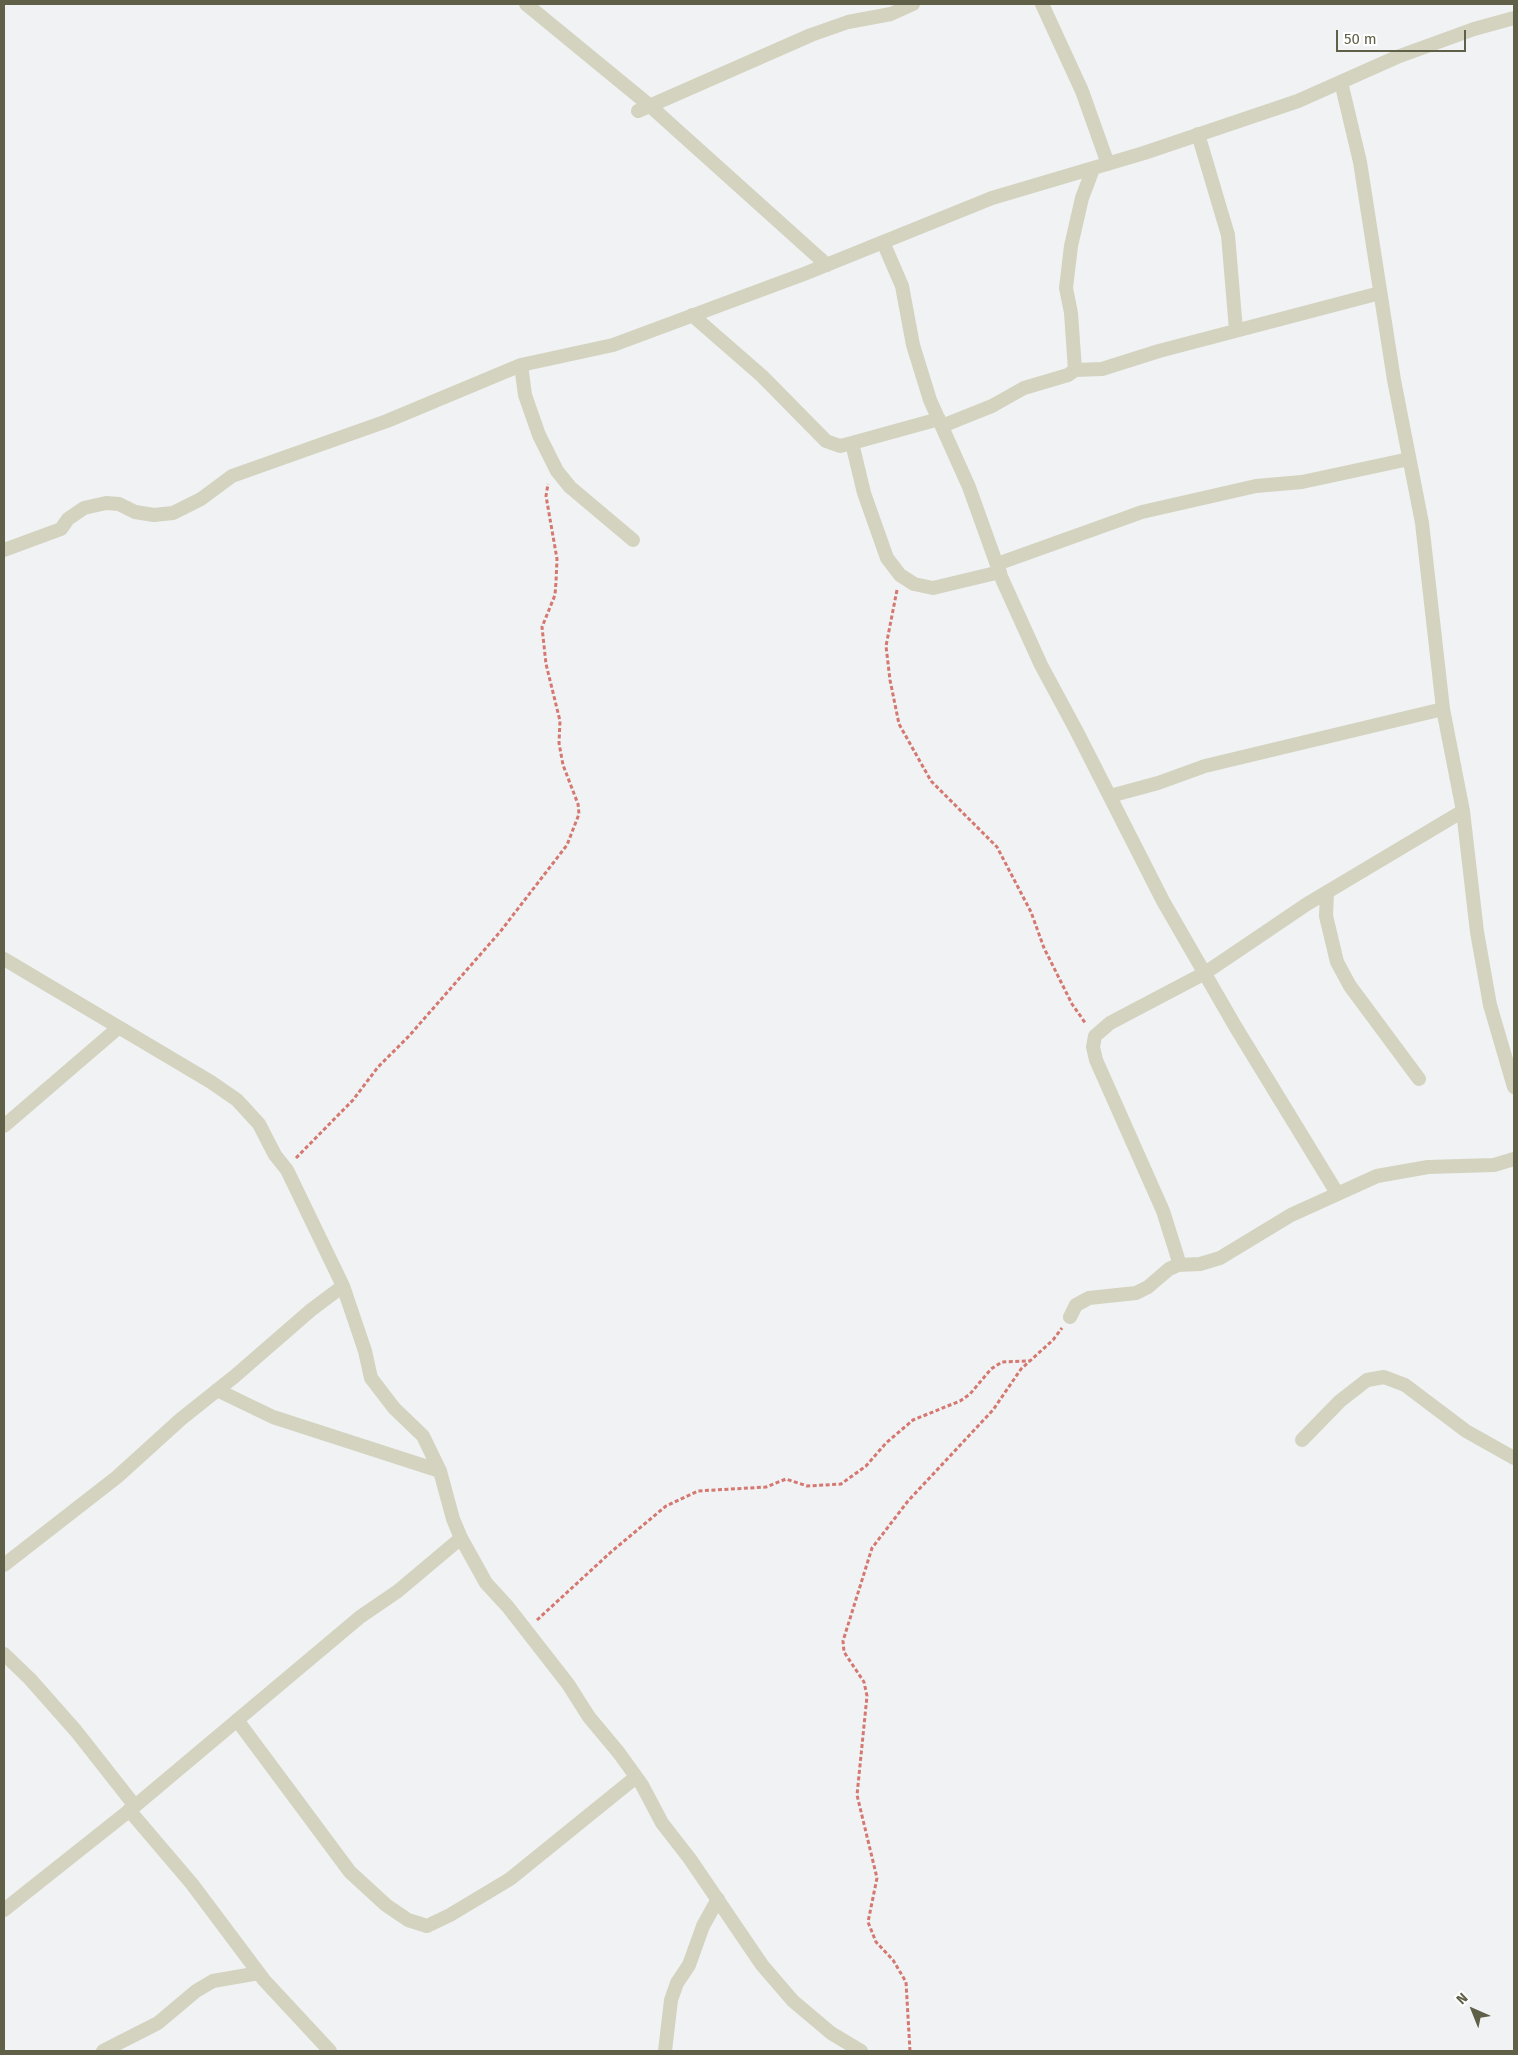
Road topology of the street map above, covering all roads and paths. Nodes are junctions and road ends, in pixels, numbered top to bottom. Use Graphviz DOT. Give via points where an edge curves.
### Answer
graph roads {
  1 [pos="526,4"];
  2 [pos="913,4"];
  3 [pos="1042,4"];
  4 [pos="1514,18"];
  5 [pos="1341,82"];
  6 [pos="643,108"];
  7 [pos="1198,134"];
  8 [pos="1108,164"];
  9 [pos="1093,169"];
  10 [pos="883,242"];
  11 [pos="827,265"];
  12 [pos="1380,294"];
  13 [pos="692,315"];
  14 [pos="1236,330"];
  15 [pos="521,365"];
  16 [pos="1075,370"];
  17 [pos="940,422"];
  18 [pos="852,443"];
  19 [pos="1409,459"];
  20 [pos="555,468"];
  21 [pos="633,540"];
  22 [pos="4,550"];
  23 [pos="998,568"];
  24 [pos="900,575"];
  25 [pos="1443,709"];
  26 [pos="1110,796"];
  27 [pos="1464,811"];
  28 [pos="1328,893"];
  29 [pos="4,959"];
  30 [pos="1205,974"];
  31 [pos="118,1028"];
  32 [pos="1095,1036"];
  33 [pos="1419,1078"];
  34 [pos="1514,1087"];
  35 [pos="4,1126"];
  36 [pos="1514,1159"];
  37 [pos="287,1170"];
  38 [pos="1337,1193"];
  39 [pos="1180,1265"];
  40 [pos="343,1286"];
  41 [pos="1070,1317"];
  42 [pos="1029,1361"];
  43 [pos="217,1390"];
  44 [pos="1302,1440"];
  45 [pos="1514,1458"];
  46 [pos="440,1471"];
  47 [pos="461,1538"];
  48 [pos="4,1564"];
  49 [pos="526,1630"];
  50 [pos="4,1654"];
  51 [pos="236,1720"];
  52 [pos="636,1777"];
  53 [pos="132,1808"];
  54 [pos="718,1899"];
  55 [pos="4,1910"];
  56 [pos="259,1973"];
  57 [pos="103,2051"];
  58 [pos="330,2051"];
  59 [pos="665,2051"];
  60 [pos="862,2051"];
  61 [pos="910,2051"];
  1 -- 6 [label="street"];
  2 -- 6 [label="street" via="891,14 848,22 820,32"];
  3 -- 8 [label="street" via="1082,90"];
  4 -- 5 [label="street" via="1397,57"];
  5 -- 7 [label="street" via="1298,101"];
  5 -- 12 [label="street" via="1360,162"];
  6 -- 11 [label="street"];
  7 -- 8 [label="street"];
  7 -- 14 [label="street" via="1228,235"];
  8 -- 9 [label="street"];
  9 -- 10 [label="street" via="992,198"];
  9 -- 16 [label="street" via="1082,198 1071,246 1066,288"];
  10 -- 11 [label="street"];
  10 -- 17 [label="street" via="902,286 913,346"];
  11 -- 13 [label="street"];
  12 -- 14 [label="street"];
  12 -- 19 [label="street"];
  13 -- 15 [label="street" via="613,345"];
  13 -- 18 [label="street" via="762,376 826,441 840,446"];
  14 -- 16 [label="street" via="1102,368"];
  15 -- 20 [label="street" via="528,403"];
  15 -- 22 [label="street" via="387,421 232,476 173,513 135,512 119,504 84,508 60,529"];
  16 -- 17 [label="street" via="1024,388 992,406"];
  17 -- 18 [label="street"];
  17 -- 23 [label="street" via="969,487"];
  18 -- 24 [label="street" via="864,493 887,558"];
  19 -- 23 [label="street" via="1302,482 1256,486 1142,512"];
  19 -- 25 [label="street" via="1422,523"];
  20 -- 21 [label="street" via="570,487"];
  20 -- 37 [label="path" via="546,496 557,559 555,595 542,627 546,664 560,721 563,765 579,814 567,845 500,932"];
  23 -- 24 [label="street" via="933,588 914,584"];
  23 -- 26 [label="street" via="1040,665"];
  24 -- 32 [label="path" via="886,646 899,724 931,781 997,847 1031,912 1044,948 1072,1004"];
  25 -- 26 [label="street" via="1205,766"];
  25 -- 27 [label="street"];
  26 -- 30 [label="street" via="1163,901"];
  27 -- 28 [label="street"];
  27 -- 34 [label="street" via="1477,932 1501,1047"];
  28 -- 30 [label="street"];
  28 -- 33 [label="street" via="1326,916 1337,962 1350,986"];
  29 -- 31 [label="street"];
  30 -- 32 [label="street" via="1110,1023"];
  30 -- 38 [label="street"];
  31 -- 35 [label="street"];
  31 -- 37 [label="street" via="237,1100 259,1124 274,1155"];
  32 -- 39 [label="street" via="1096,1060 1163,1211"];
  36 -- 38 [label="street" via="1494,1166 1428,1167 1377,1176"];
  37 -- 40 [label="street"];
  38 -- 39 [label="street" via="1291,1215 1220,1258"];
  39 -- 41 [label="street" via="1169,1269 1136,1293 1089,1298 1076,1305"];
  40 -- 43 [label="street"];
  40 -- 46 [label="street" via="371,1378 394,1408 422,1436"];
  41 -- 42 [label="path" via="1053,1340"];
  42 -- 49 [label="path" via="1002,1362 960,1401 913,1420 866,1466 841,1484 807,1486 786,1479 766,1486 698,1491 666,1506"];
  42 -- 61 [label="path" via="993,1410 908,1501 872,1548 843,1641 844,1652 864,1682 867,1696 857,1795 877,1878 868,1922 876,1942 893,1960 906,1982"];
  43 -- 46 [label="street" via="273,1417"];
  43 -- 48 [label="street" via="117,1477"];
  44 -- 45 [label="street" via="1366,1380 1384,1377 1405,1384 1466,1431"];
  46 -- 47 [label="street"];
  47 -- 49 [label="street" via="486,1583"];
  47 -- 51 [label="street"];
  49 -- 52 [label="street"];
  50 -- 53 [label="street" via="76,1731"];
  51 -- 52 [label="street" via="350,1872 386,1905 408,1920 427,1926 450,1916 510,1879"];
  51 -- 53 [label="street"];
  52 -- 54 [label="street" via="662,1823"];
  53 -- 55 [label="street"];
  53 -- 56 [label="street"];
  54 -- 59 [label="street" via="671,2000"];
  54 -- 60 [label="street" via="762,1965 793,2001 831,2034"];
  56 -- 57 [label="street" via="213,1981 158,2023"];
  56 -- 58 [label="street"];
}
